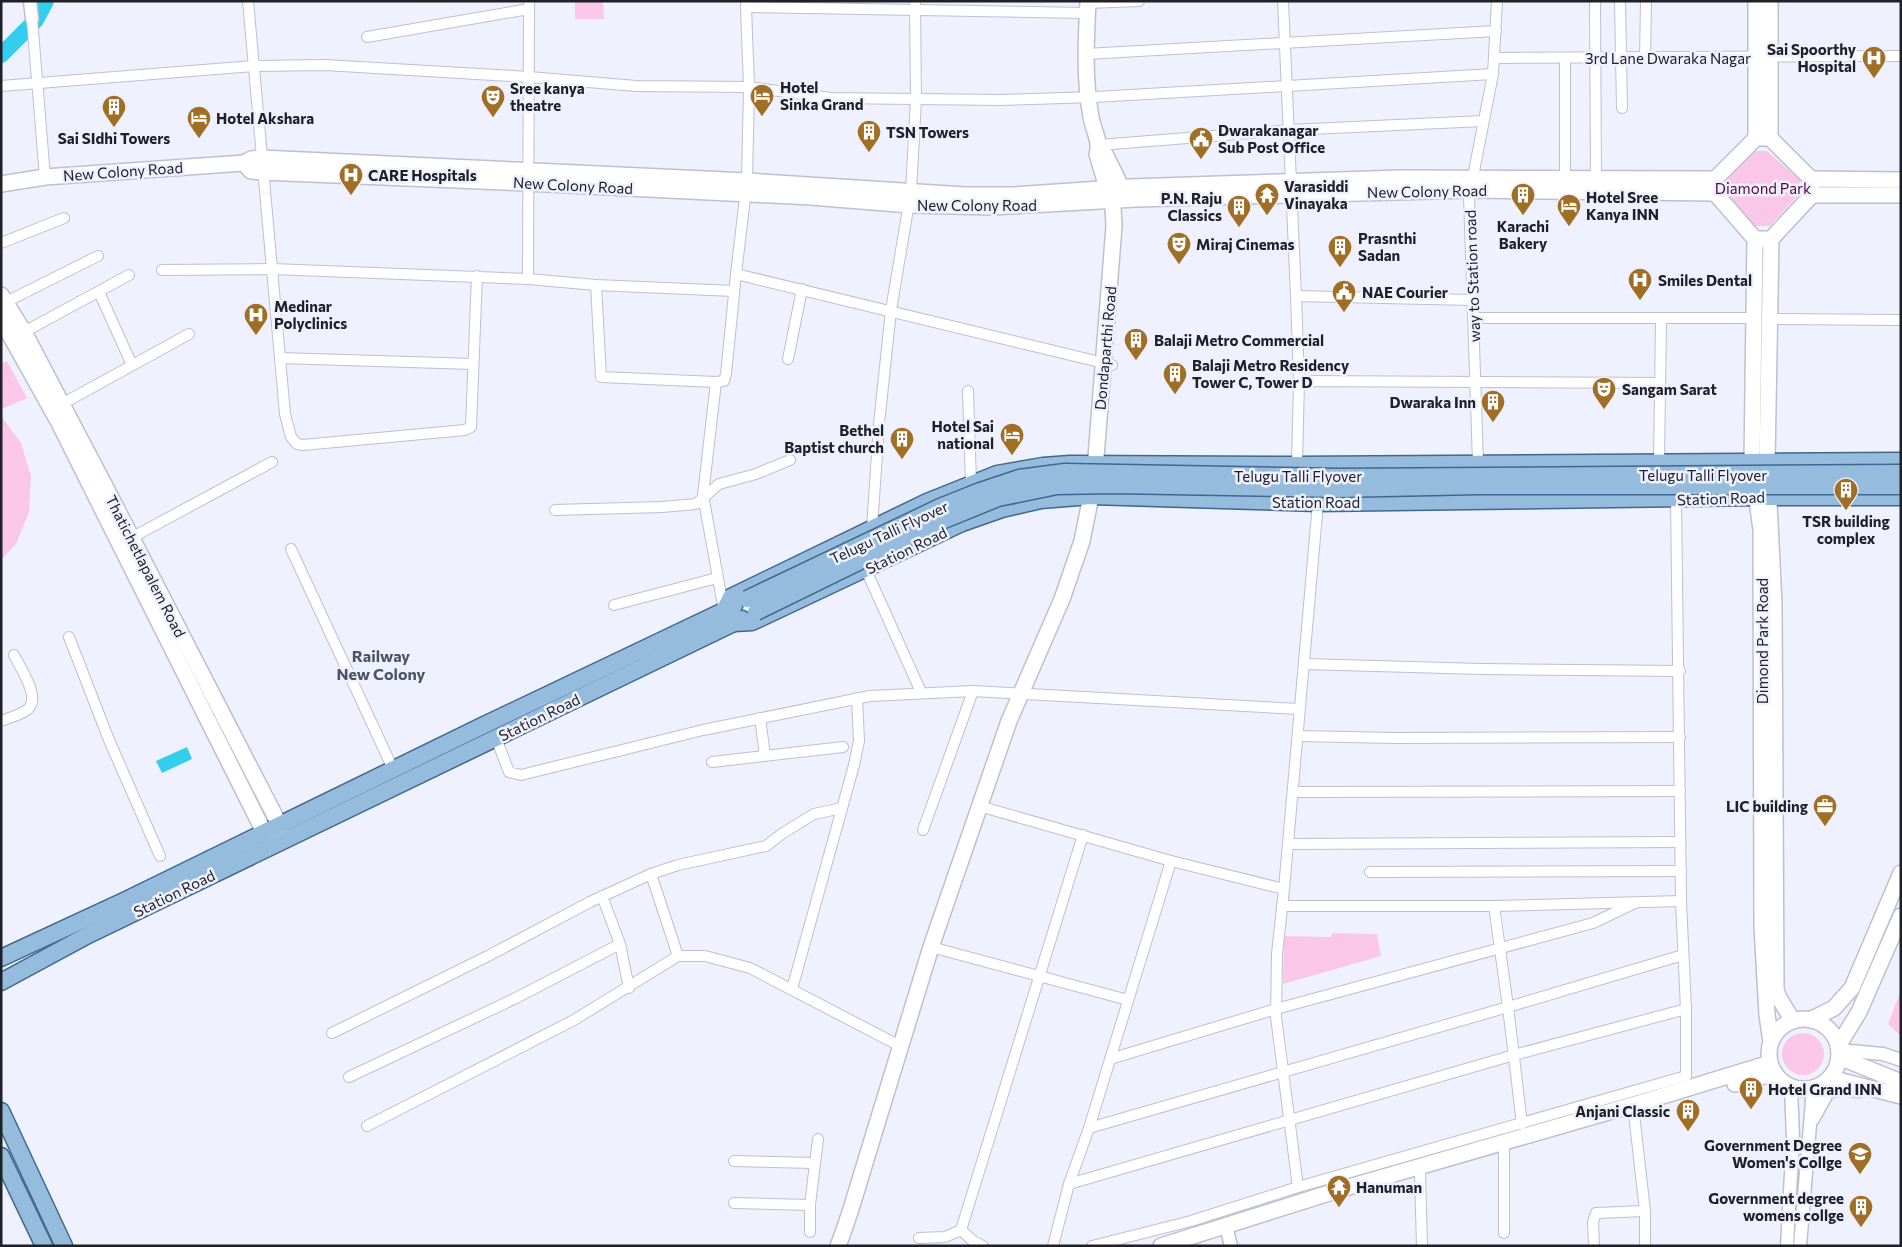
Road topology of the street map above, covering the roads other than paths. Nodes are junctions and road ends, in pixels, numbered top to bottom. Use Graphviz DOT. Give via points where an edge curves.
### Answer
graph roads {
  1 [pos="30,1"];
  2 [pos="248,1"];
  3 [pos="1139,1"];
  4 [pos="1283,1"];
  5 [pos="1497,1"];
  6 [pos="1595,1"];
  7 [pos="1620,1"];
  8 [pos="1646,1"];
  9 [pos="1756,1"];
  10 [pos="1770,1"];
  11 [pos="746,4"];
  12 [pos="529,5"];
  13 [pos="916,5"];
  14 [pos="1087,6"];
  15 [pos="32,19"];
  16 [pos="1496,31"];
  17 [pos="367,37"];
  18 [pos="1285,42"];
  19 [pos="1086,54"];
  20 [pos="1901,56"];
  21 [pos="1763,57"];
  22 [pos="1495,58"];
  23 [pos="1564,58"];
  24 [pos="1595,58"];
  25 [pos="1621,58"];
  26 [pos="1645,58"];
  27 [pos="254,66"];
  28 [pos="1493,74"];
  29 [pos="529,77"];
  30 [pos="38,82"];
  31 [pos="1,86"];
  32 [pos="1288,86"];
  33 [pos="749,87"];
  34 [pos="1087,97"];
  35 [pos="916,100"];
  36 [pos="1622,108"];
  37 [pos="1483,121"];
  38 [pos="1289,130"];
  39 [pos="1763,138"];
  40 [pos="1099,145"];
  41 [pos="261,165"];
  42 [pos="44,177"];
  43 [pos="527,177"];
  44 [pos="1565,178"];
  45 [pos="1596,178"];
  46 [pos="1811,178"];
  47 [pos="1901,180"];
  48 [pos="1471,183"];
  49 [pos="1,184"];
  50 [pos="1715,186"];
  51 [pos="746,188"];
  52 [pos="1291,188"];
  53 [pos="1115,194"];
  54 [pos="1812,195"];
  55 [pos="1901,195"];
  56 [pos="910,198"];
  57 [pos="64,218"];
  58 [pos="1755,239"];
  59 [pos="1771,239"];
  60 [pos="1,243"];
  61 [pos="98,256"];
  62 [pos="272,268"];
  63 [pos="162,270"];
  64 [pos="736,274"];
  65 [pos="129,275"];
  66 [pos="477,276"];
  67 [pos="528,279"];
  68 [pos="596,285"];
  69 [pos="802,289"];
  70 [pos="734,291"];
  71 [pos="99,292"];
  72 [pos="1296,296"];
  73 [pos="4,298"];
  74 [pos="1472,300"];
  75 [pos="890,310"];
  76 [pos="1473,318"];
  77 [pos="1753,318"];
  78 [pos="1,319"];
  79 [pos="1661,319"];
  80 [pos="1769,319"];
  81 [pos="1901,320"];
  82 [pos="24,332"];
  83 [pos="189,334"];
  84 [pos="280,358"];
  85 [pos="788,359"];
  86 [pos="132,364"];
  87 [pos="473,364"];
  88 [pos="1107,364"];
  89 [pos="1475,380"];
  90 [pos="1299,381"];
  91 [pos="716,382"];
  92 [pos="1659,383"];
  93 [pos="968,391"];
  94 [pos="62,404"];
  95 [pos="790,460"];
  96 [pos="272,462"];
  97 [pos="1760,462"];
  98 [pos="1901,462"];
  99 [pos="1478,463"];
  100 [pos="1659,463"];
  101 [pos="1098,464"];
  102 [pos="1297,465"];
  103 [pos="1901,473"];
  104 [pos="971,483"];
  105 [pos="1901,486"];
  106 [pos="703,495"];
  107 [pos="1091,496"];
  108 [pos="1764,497"];
  109 [pos="1901,497"];
  110 [pos="1676,499"];
  111 [pos="1318,503"];
  112 [pos="555,510"];
  113 [pos="872,528"];
  114 [pos="131,538"];
  115 [pos="291,549"];
  116 [pos="866,570"];
  117 [pos="717,578"];
  118 [pos="752,605"];
  119 [pos="614,606"];
  120 [pos="729,617"];
  121 [pos="69,638"];
  122 [pos="14,655"];
  123 [pos="1304,664"];
  124 [pos="1680,671"];
  125 [pos="973,691"];
  126 [pos="921,692"];
  127 [pos="1021,692"];
  128 [pos="856,698"];
  129 [pos="1299,709"];
  130 [pos="760,718"];
  131 [pos="1,721"];
  132 [pos="1298,736"];
  133 [pos="496,738"];
  134 [pos="1680,738"];
  135 [pos="843,747"];
  136 [pos="765,756"];
  137 [pos="712,762"];
  138 [pos="393,769"];
  139 [pos="1680,791"];
  140 [pos="1294,792"];
  141 [pos="979,806"];
  142 [pos="842,808"];
  143 [pos="271,828"];
  144 [pos="923,830"];
  145 [pos="1083,834"];
  146 [pos="1680,842"];
  147 [pos="279,843"];
  148 [pos="1288,844"];
  149 [pos="160,856"];
  150 [pos="1171,861"];
  151 [pos="1681,871"];
  152 [pos="1370,872"];
  153 [pos="1901,873"];
  154 [pos="650,874"];
  155 [pos="1284,888"];
  156 [pos="602,896"];
  157 [pos="1681,901"];
  158 [pos="1635,903"];
  159 [pos="1282,906"];
  160 [pos="1494,906"];
  161 [pos="1901,916"];
  162 [pos="620,944"];
  163 [pos="931,947"];
  164 [pos="1498,949"];
  165 [pos="1683,955"];
  166 [pos="678,956"];
  167 [pos="1,958"];
  168 [pos="1039,976"];
  169 [pos="1,982"];
  170 [pos="629,988"];
  171 [pos="792,989"];
  172 [pos="1128,1000"];
  173 [pos="1508,1007"];
  174 [pos="1276,1009"];
  175 [pos="1686,1009"];
  176 [pos="1810,1020"];
  177 [pos="1793,1021"];
  178 [pos="332,1033"];
  179 [pos="1771,1042"];
  180 [pos="900,1046"];
  181 [pos="1839,1051"];
  182 [pos="1514,1056"];
  183 [pos="1110,1059"];
  184 [pos="1901,1060"];
  185 [pos="1772,1068"];
  186 [pos="1281,1072"];
  187 [pos="349,1077"];
  188 [pos="1830,1078"];
  189 [pos="1791,1087"];
  190 [pos="1813,1088"];
  191 [pos="1899,1091"];
  192 [pos="1634,1109"];
  193 [pos="1,1111"];
  194 [pos="1288,1121"];
  195 [pos="1522,1124"];
  196 [pos="1810,1125"];
  197 [pos="367,1126"];
  198 [pos="1089,1128"];
  199 [pos="818,1139"];
  200 [pos="1504,1149"];
  201 [pos="1,1156"];
  202 [pos="734,1161"];
  203 [pos="815,1163"];
  204 [pos="1420,1173"];
  205 [pos="1069,1184"];
  206 [pos="1298,1187"];
  207 [pos="734,1203"];
  208 [pos="810,1205"];
  209 [pos="1645,1211"];
  210 [pos="848,1212"];
  211 [pos="961,1230"];
  212 [pos="810,1232"];
  213 [pos="1504,1233"];
  214 [pos="1228,1235"];
  215 [pos="919,1238"];
  216 [pos="44,1246"];
  217 [pos="64,1246"];
  218 [pos="826,1246"];
  219 [pos="838,1246"];
  220 [pos="983,1246"];
  221 [pos="1053,1246"];
  222 [pos="1092,1246"];
  223 [pos="1161,1246"];
  224 [pos="1190,1246"];
  225 [pos="1422,1246"];
  226 [pos="1594,1246"];
  227 [pos="1646,1246"];
  228 [pos="1787,1246"];
  229 [pos="1800,1246"];
  1 -- 15 [label="street"];
  2 -- 27 [label="street"];
  3 -- 14 [label="street"];
  4 -- 18 [label="street"];
  5 -- 16 [label="street, way to Station road"];
  6 -- 24 [label="street"];
  7 -- 25 [label="street"];
  8 -- 26 [label="street"];
  9 -- 21 [label="main road"];
  10 -- 21 [label="main road"];
  11 -- 13 [label="street"];
  11 -- 33 [label="street"];
  12 -- 17 [label="street"];
  12 -- 29 [label="street"];
  13 -- 14 [label="street"];
  13 -- 35 [label="street"];
  14 -- 19 [label="main road, Dondaparthi Road"];
  15 -- 30 [label="street"];
  16 -- 18 [label="street"];
  16 -- 22 [label="street, way to Station road"];
  18 -- 19 [label="street"];
  18 -- 32 [label="street"];
  19 -- 34 [label="main road, Dondaparthi Road"];
  20 -- 21 [label="street, 3rd Lane Dwaraka Nagar"];
  21 -- 26 [label="street, 3rd Lane Dwaraka Nagar"];
  21 -- 39 [label="main road"];
  22 -- 23 [label="street, 3rd Lane Dwaraka Nagar"];
  22 -- 28 [label="street, way to Station road"];
  23 -- 24 [label="street, 3rd Lane Dwaraka Nagar"];
  23 -- 44 [label="street"];
  24 -- 25 [label="street, 3rd Lane Dwaraka Nagar"];
  24 -- 45 [label="street"];
  25 -- 26 [label="street, 3rd Lane Dwaraka Nagar"];
  25 -- 36 [label="street"];
  27 -- 29 [label="street" via="358,66"];
  27 -- 30 [label="street"];
  27 -- 41 [label="street"];
  28 -- 32 [label="street"];
  28 -- 37 [label="street, way to Station road"];
  29 -- 33 [label="street" via="636,86"];
  29 -- 43 [label="street"];
  30 -- 31 [label="street"];
  30 -- 42 [label="street"];
  32 -- 34 [label="street"];
  32 -- 38 [label="street"];
  33 -- 35 [label="street" via="831,98"];
  33 -- 51 [label="street"];
  34 -- 35 [label="street"];
  34 -- 40 [label="main road, Dondaparthi Road"];
  35 -- 56 [label="street"];
  37 -- 38 [label="street"];
  37 -- 48 [label="street, way to Station road"];
  38 -- 40 [label="street"];
  38 -- 52 [label="street"];
  39 -- 46 [label="main road"];
  39 -- 50 [label="main road"];
  40 -- 53 [label="main road, Dondaparthi Road" via="1097,154"];
  41 -- 42 [label="main road, New Colony Road" via="251,159 244,163"];
  41 -- 43 [label="main road, New Colony Road"];
  41 -- 62 [label="street"];
  42 -- 49 [label="main road, New Colony Road"];
  43 -- 51 [label="main road, New Colony Road"];
  43 -- 67 [label="street"];
  44 -- 45 [label="main road, New Colony Road"];
  44 -- 48 [label="main road, New Colony Road"];
  45 -- 50 [label="main road, New Colony Road"];
  46 -- 47 [label="main road"];
  46 -- 54 [label="main road"];
  48 -- 50 [label="main road, New Colony Road"];
  48 -- 52 [label="main road, New Colony Road"];
  48 -- 74 [label="street, way to Station road"];
  50 -- 58 [label="main road"];
  51 -- 56 [label="main road, New Colony Road"];
  51 -- 64 [label="street"];
  52 -- 53 [label="main road, New Colony Road"];
  52 -- 72 [label="street"];
  53 -- 56 [label="main road, New Colony Road"];
  53 -- 88 [label="main road, Dondaparthi Road" via="1122,253"];
  54 -- 55 [label="main road"];
  54 -- 59 [label="main road"];
  56 -- 75 [label="street"];
  57 -- 60 [label="street"];
  58 -- 59 [label="main road"];
  58 -- 77 [label="main road, Dimond Park Road"];
  59 -- 80 [label="main road, Dimond Park Road"];
  61 -- 73 [label="street"];
  62 -- 63 [label="street"];
  62 -- 66 [label="street"];
  62 -- 84 [label="street"];
  64 -- 69 [label="street"];
  64 -- 70 [label="street"];
  65 -- 71 [label="street"];
  66 -- 67 [label="street"];
  66 -- 87 [label="street"];
  67 -- 68 [label="street"];
  68 -- 70 [label="street"];
  68 -- 91 [label="street" via="601,377"];
  69 -- 75 [label="street"];
  69 -- 85 [label="street"];
  70 -- 91 [label="street" via="726,374 724,381"];
  71 -- 82 [label="street"];
  71 -- 86 [label="street"];
  72 -- 74 [label="street"];
  72 -- 90 [label="street"];
  73 -- 82 [label="main road, Thatichetlapalem Road"];
  74 -- 76 [label="street, way to Station road"];
  75 -- 88 [label="street"];
  75 -- 113 [label="street"];
  76 -- 79 [label="street"];
  76 -- 89 [label="street, way to Station road"];
  77 -- 79 [label="street"];
  77 -- 97 [label="main road, Dimond Park Road"];
  78 -- 143 [label="main road" via="58,421"];
  79 -- 92 [label="street"];
  80 -- 81 [label="street"];
  80 -- 97 [label="main road, Dimond Park Road"];
  82 -- 94 [label="main road, Thatichetlapalem Road"];
  83 -- 86 [label="street"];
  84 -- 87 [label="street"];
  84 -- 87 [label="street" via="289,429 297,444 303,445 465,430 471,427 473,420"];
  86 -- 94 [label="street"];
  88 -- 101 [label="main road, Dondaparthi Road" via="1096,457"];
  89 -- 90 [label="street"];
  89 -- 92 [label="street"];
  89 -- 99 [label="street, way to Station road"];
  90 -- 102 [label="street"];
  91 -- 106 [label="street"];
  92 -- 100 [label="street"];
  93 -- 104 [label="street"];
  94 -- 114 [label="main road, Thatichetlapalem Road"];
  95 -- 106 [label="street" via="719,484"];
  96 -- 114 [label="street"];
  97 -- 98 [label="main road"];
  97 -- 100 [label="main road"];
  97 -- 108 [label="main road, Dimond Park Road"];
  99 -- 100 [label="main road"];
  99 -- 102 [label="main road"];
  101 -- 102 [label="main road"];
  101 -- 104 [label="main road" via="1017,469"];
  101 -- 107 [label="street, Dondaparthi Road"];
  103 -- 118 [label="main road, Telugu Talli Flyover, bridge" via="1336,477 1065,472 1019,478 940,507"];
  104 -- 113 [label="main road"];
  105 -- 118 [label="main road, Telugu Talli Flyover, bridge" via="1337,489 1114,484 1057,486 998,498"];
  106 -- 112 [label="street" via="696,504 678,506"];
  106 -- 117 [label="street"];
  107 -- 111 [label="main road, Station Road"];
  107 -- 116 [label="main road, Station Road" via="1042,500 1002,509 962,523"];
  107 -- 127 [label="main road" via="1082,541 1062,599"];
  108 -- 109 [label="main road, Station Road"];
  108 -- 110 [label="main road, Station Road"];
  108 -- 177 [label="main road, Dimond Park Road" via="1774,604 1776,988"];
  108 -- 179 [label="main road, Dimond Park Road" via="1762,926"];
  110 -- 111 [label="main road, Station Road"];
  110 -- 124 [label="street"];
  111 -- 123 [label="street"];
  113 -- 120 [label="main road" via="731,597"];
  114 -- 143 [label="main road, Thatichetlapalem Road"];
  115 -- 138 [label="street"];
  116 -- 120 [label="main road, Station Road" via="752,622"];
  116 -- 126 [label="street"];
  117 -- 119 [label="street"];
  117 -- 120 [label="street"];
  118 -- 120 [label="main road, Telugu Talli Flyover"];
  120 -- 133 [label="main road, Station Road"];
  120 -- 138 [label="main road, Station Road"];
  121 -- 149 [label="street"];
  122 -- 131 [label="street" via="28,684 32,704 27,710"];
  123 -- 124 [label="street"];
  123 -- 129 [label="street"];
  124 -- 134 [label="street"];
  125 -- 126 [label="street"];
  125 -- 127 [label="street"];
  125 -- 144 [label="street"];
  126 -- 128 [label="street"];
  127 -- 129 [label="street"];
  127 -- 141 [label="main road"];
  128 -- 130 [label="street"];
  128 -- 142 [label="street" via="858,748"];
  129 -- 132 [label="street"];
  130 -- 133 [label="street" via="521,775 509,772"];
  130 -- 136 [label="street"];
  132 -- 134 [label="street"];
  132 -- 140 [label="street"];
  133 -- 147 [label="main road, Station Road"];
  134 -- 139 [label="street"];
  135 -- 136 [label="street"];
  136 -- 137 [label="street"];
  138 -- 143 [label="main road, Station Road"];
  139 -- 140 [label="street"];
  139 -- 146 [label="street"];
  140 -- 148 [label="street"];
  141 -- 145 [label="street"];
  141 -- 163 [label="main road"];
  142 -- 154 [label="street" via="814,814 766,846"];
  142 -- 171 [label="street"];
  143 -- 147 [label="main road, Thatichetlapalem Road"];
  143 -- 167 [label="main road, Station Road"];
  145 -- 150 [label="street"];
  145 -- 168 [label="street"];
  146 -- 148 [label="street"];
  146 -- 151 [label="street"];
  147 -- 169 [label="main road, Station Road" via="88,935"];
  148 -- 155 [label="street"];
  150 -- 155 [label="street"];
  150 -- 172 [label="street"];
  151 -- 152 [label="street"];
  151 -- 157 [label="street"];
  153 -- 176 [label="main road" via="1852,988 1834,1008"];
  154 -- 156 [label="street"];
  154 -- 166 [label="street"];
  155 -- 159 [label="street"];
  156 -- 162 [label="street"];
  156 -- 178 [label="street"];
  157 -- 158 [label="street"];
  157 -- 165 [label="street"];
  158 -- 160 [label="street"];
  158 -- 164 [label="street" via="1593,923"];
  159 -- 160 [label="street"];
  159 -- 174 [label="street"];
  160 -- 164 [label="street"];
  161 -- 181 [label="main road"];
  162 -- 170 [label="street"];
  162 -- 187 [label="street" via="514,999"];
  163 -- 168 [label="street"];
  163 -- 180 [label="main road"];
  164 -- 173 [label="street"];
  164 -- 174 [label="street"];
  165 -- 173 [label="street"];
  165 -- 175 [label="street"];
  166 -- 170 [label="street"];
  166 -- 171 [label="street" via="705,956 733,962"];
  168 -- 172 [label="street"];
  168 -- 211 [label="street"];
  170 -- 197 [label="street" via="530,1043"];
  171 -- 180 [label="street"];
  172 -- 183 [label="street"];
  173 -- 182 [label="street"];
  173 -- 186 [label="street"];
  174 -- 183 [label="street"];
  174 -- 186 [label="street"];
  175 -- 182 [label="street"];
  175 -- 195 [label="street" via="1687,1070 1682,1079"];
  176 -- 177 [label="main road"];
  176 -- 181 [label="main road" via="1828,1028"];
  177 -- 179 [label="main road" via="1784,1026"];
  179 -- 185 [label="main road"];
  180 -- 210 [label="main road"];
  181 -- 184 [label="street" via="1883,1054"];
  181 -- 188 [label="main road" via="1836,1070"];
  181 -- 191 [label="main road"];
  182 -- 194 [label="street"];
  182 -- 195 [label="street"];
  183 -- 198 [label="street"];
  185 -- 189 [label="main road"];
  185 -- 192 [label="main road"];
  186 -- 194 [label="street"];
  186 -- 198 [label="street"];
  188 -- 190 [label="main road"];
  188 -- 191 [label="main road"];
  189 -- 190 [label="main road"];
  189 -- 228 [label="street" via="1793,1138"];
  190 -- 196 [label="street"];
  191 -- 196 [label="street" via="1843,1089 1828,1092"];
  192 -- 200 [label="main road"];
  192 -- 209 [label="street"];
  192 -- 214 [label="main road" via="1333,1191"];
  193 -- 217 [label="main road"];
  194 -- 205 [label="street"];
  194 -- 206 [label="street"];
  195 -- 206 [label="street"];
  196 -- 229 [label="street"];
  198 -- 205 [label="street"];
  199 -- 203 [label="street"];
  200 -- 204 [label="main road"];
  200 -- 213 [label="street"];
  201 -- 216 [label="main road"];
  202 -- 203 [label="street"];
  203 -- 208 [label="street"];
  204 -- 214 [label="main road"];
  204 -- 225 [label="street"];
  205 -- 221 [label="street"];
  206 -- 222 [label="street" via="1191,1221"];
  207 -- 208 [label="street"];
  208 -- 212 [label="street"];
  209 -- 226 [label="street" via="1596,1213"];
  209 -- 227 [label="street"];
  210 -- 218 [label="main road" via="839,1219"];
  210 -- 219 [label="main road" via="848,1222"];
  211 -- 215 [label="street" via="945,1237"];
  211 -- 220 [label="street"];
  214 -- 223 [label="main road"];
  214 -- 224 [label="main road"];
}
